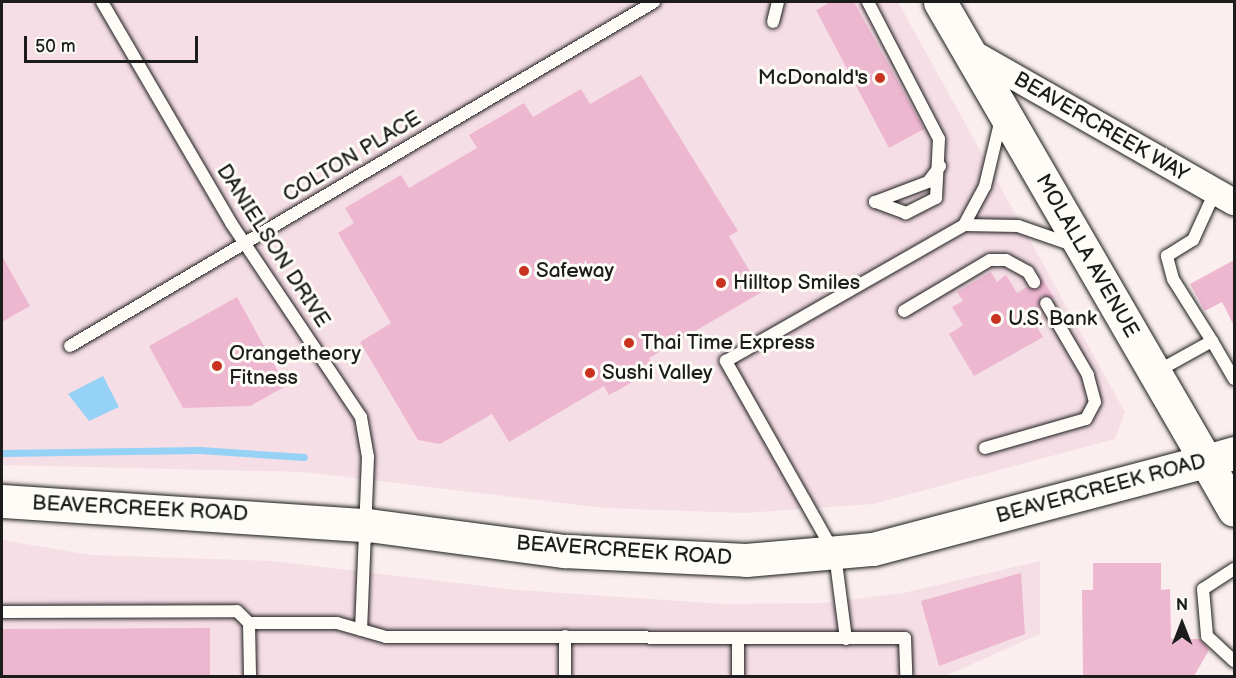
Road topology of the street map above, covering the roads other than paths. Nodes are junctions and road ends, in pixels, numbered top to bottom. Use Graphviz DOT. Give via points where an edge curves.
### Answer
graph roads {
  1 [pos="102,2"];
  2 [pos="654,2"];
  3 [pos="778,2"];
  4 [pos="868,2"];
  5 [pos="940,2"];
  6 [pos="773,22"];
  7 [pos="969,51"];
  8 [pos="1003,110"];
  9 [pos="940,166"];
  10 [pos="1225,197"];
  11 [pos="964,225"];
  12 [pos="246,242"];
  13 [pos="1087,255"];
  14 [pos="1034,282"];
  15 [pos="1046,303"];
  16 [pos="904,311"];
  17 [pos="1212,341"];
  18 [pos="70,346"];
  19 [pos="1155,373"];
  20 [pos="1234,378"];
  21 [pos="985,448"];
  22 [pos="1220,457"];
  23 [pos="2,501"];
  24 [pos="1234,510"];
  25 [pos="368,525"];
  26 [pos="835,554"];
  27 [pos="1234,569"];
  28 [pos="2,612"];
  29 [pos="249,623"];
  30 [pos="361,630"];
  31 [pos="565,636"];
  32 [pos="738,639"];
  33 [pos="846,639"];
  34 [pos="1234,661"];
  35 [pos="250,676"];
  36 [pos="565,676"];
  37 [pos="738,676"];
  38 [pos="906,676"];
  1 -- 12 [label="lane, DANIELSON DRIVE"];
  2 -- 12 [label="lane, COLTON PLACE"];
  3 -- 6 [label="lane"];
  4 -- 9 [label="lane" via="934,123"];
  5 -- 7 [label="main road, MOLALLA AVENUE"];
  7 -- 8 [label="main road, MOLALLA AVENUE"];
  7 -- 10 [label="street, BEAVERCREEK WAY"];
  8 -- 11 [label="lane" via="985,186"];
  8 -- 13 [label="main road, MOLALLA AVENUE"];
  9 -- 9 [label="lane" via="928,182 875,202 891,211 920,210 936,198"];
  10 -- 17 [label="lane" via="1193,240 1167,256 1173,279"];
  11 -- 13 [label="lane" via="1032,228"];
  11 -- 26 [label="lane" via="726,361"];
  12 -- 18 [label="lane, COLTON PLACE"];
  12 -- 25 [label="lane, DANIELSON DRIVE" via="361,417 369,457"];
  13 -- 19 [label="main road, MOLALLA AVENUE"];
  14 -- 16 [label="lane" via="1028,272 1006,260 990,260"];
  15 -- 21 [label="lane" via="1088,375 1095,402 1086,419"];
  17 -- 19 [label="lane"];
  17 -- 20 [label="lane"];
  19 -- 22 [label="main road, MOLALLA AVENUE"];
  22 -- 24 [label="main road, MOLALLA AVENUE"];
  22 -- 26 [label="main road, BEAVERCREEK ROAD" via="910,540"];
  23 -- 25 [label="main road, BEAVERCREEK ROAD"];
  25 -- 26 [label="main road, BEAVERCREEK ROAD" via="634,556 746,560"];
  25 -- 30 [label="lane, DANIELSON DRIVE"];
  26 -- 33 [label="lane"];
  27 -- 34 [label="lane" via="1203,589 1207,636"];
  28 -- 29 [label="lane" via="237,611"];
  29 -- 30 [label="lane" via="337,623"];
  29 -- 35 [label="lane"];
  30 -- 31 [label="lane" via="386,637"];
  31 -- 32 [label="lane"];
  31 -- 36 [label="lane"];
  32 -- 33 [label="lane"];
  32 -- 37 [label="lane"];
  33 -- 38 [label="lane" via="905,638"];
}
